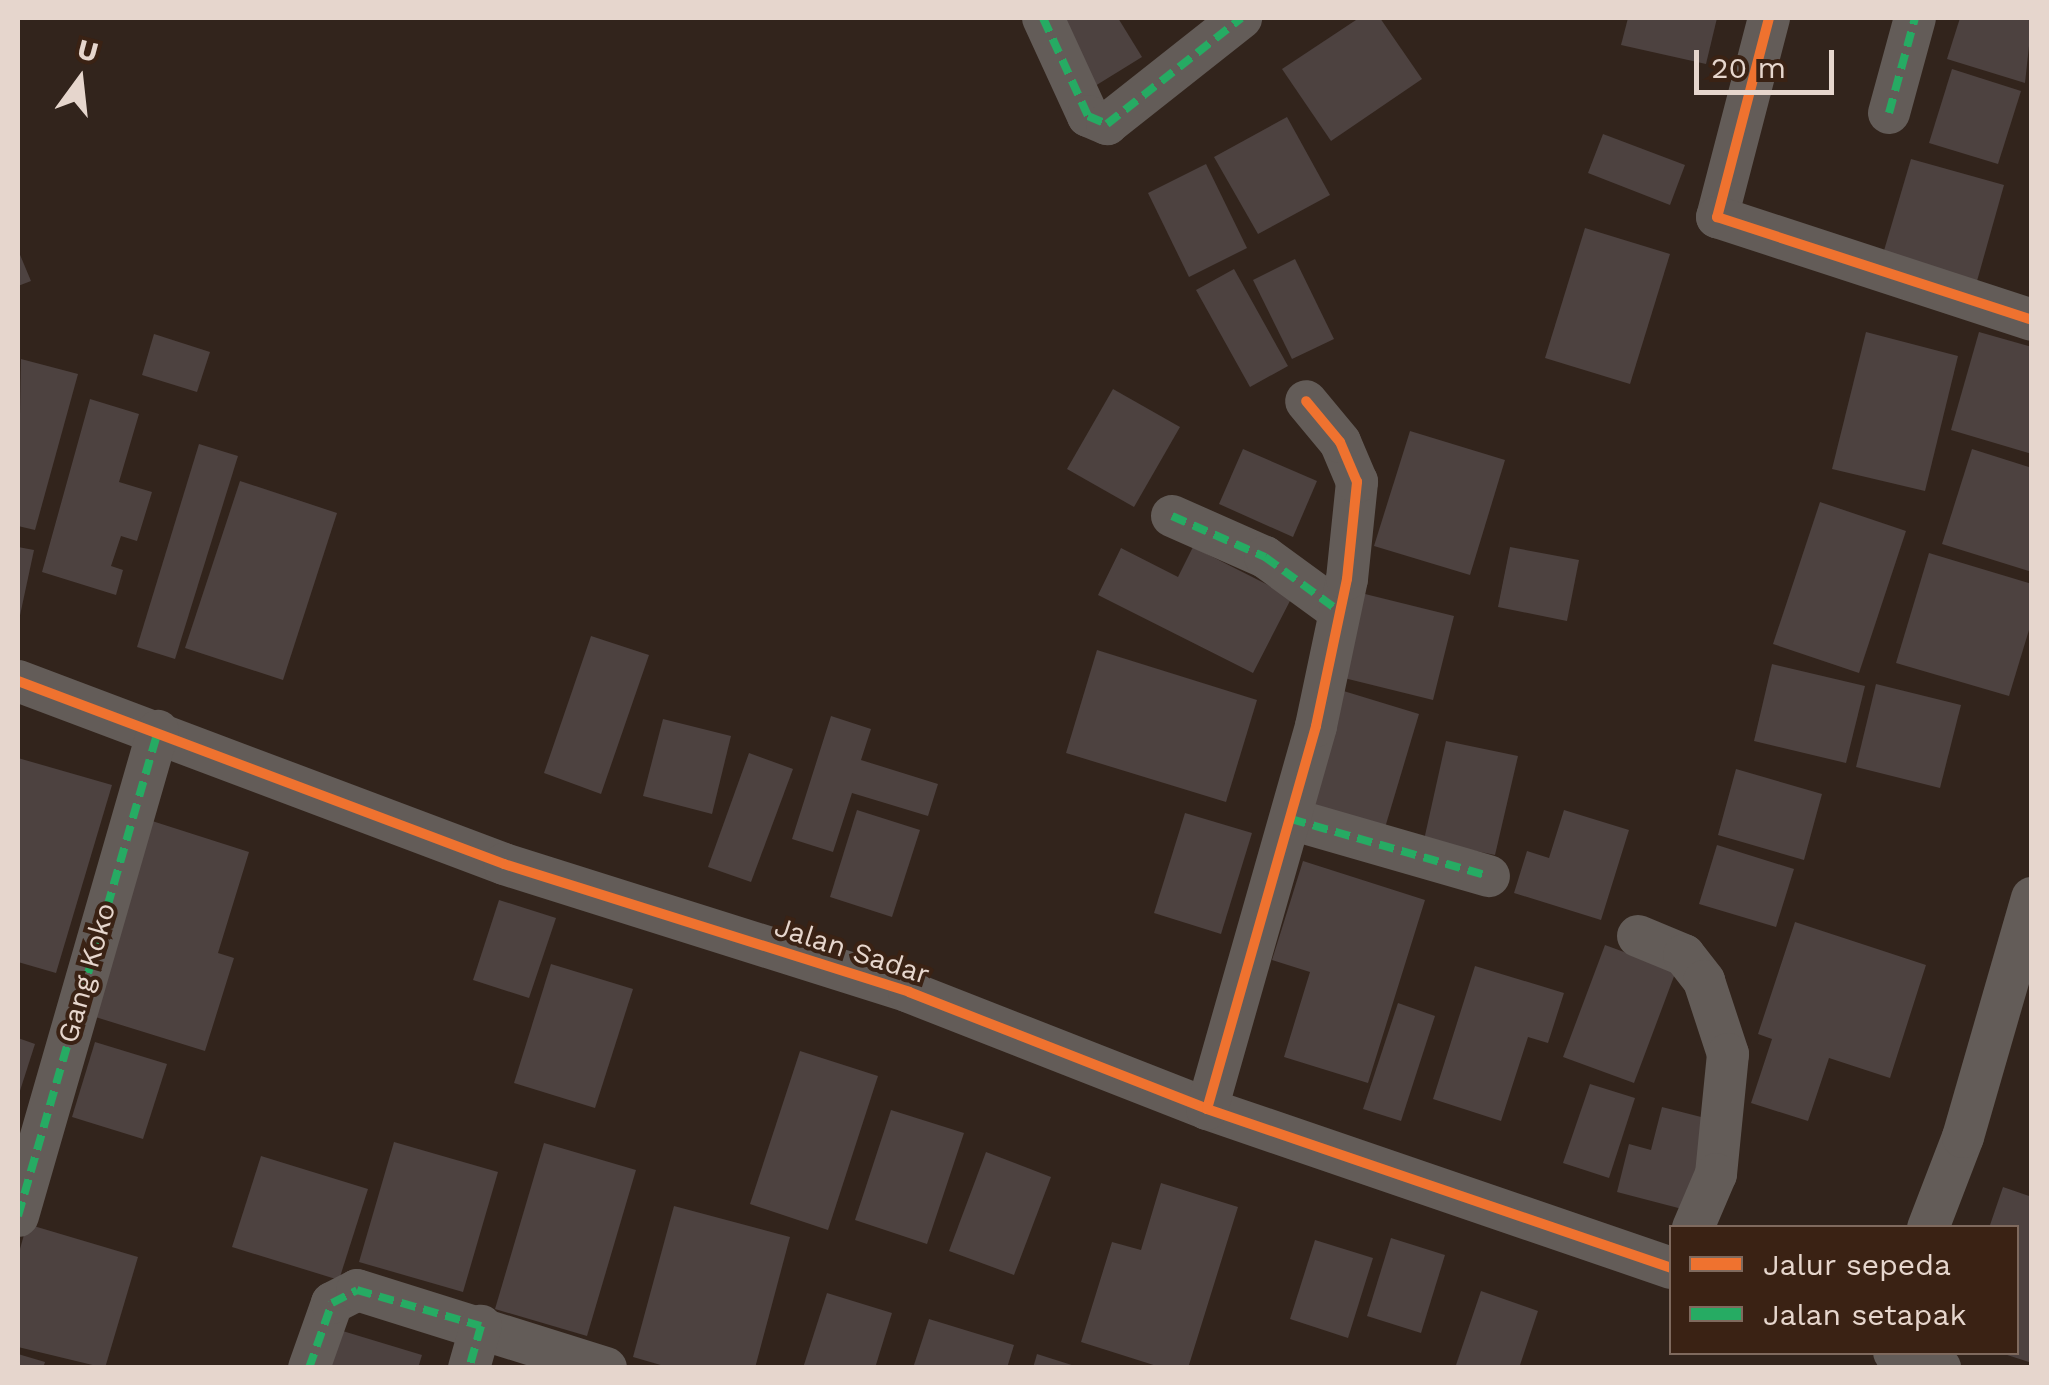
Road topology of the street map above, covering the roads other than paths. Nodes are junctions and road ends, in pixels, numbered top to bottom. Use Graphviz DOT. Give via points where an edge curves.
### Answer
graph roads {
  1 [pos="1042,18"];
  2 [pos="1241,18"];
  3 [pos="1769,18"];
  4 [pos="1915,18"];
  5 [pos="1888,113"];
  6 [pos="2032,320"];
  7 [pos="1306,401"];
  8 [pos="1172,516"];
  9 [pos="1339,611"];
  10 [pos="18,681"];
  11 [pos="158,730"];
  12 [pos="1291,819"];
  13 [pos="1489,876"];
  14 [pos="2032,898"];
  15 [pos="1638,936"];
  16 [pos="1207,1109"];
  17 [pos="18,1216"];
  18 [pos="1694,1225"];
  19 [pos="1929,1225"];
  20 [pos="1669,1267"];
  21 [pos="481,1326"];
  22 [pos="1903,1355"];
  23 [pos="309,1368"];
  24 [pos="469,1368"];
  25 [pos="606,1368"];
  26 [pos="1940,1368"];
  1 -- 2 [label="street" via="1088,116 1108,124"];
  3 -- 6 [label="street" via="1717,218"];
  4 -- 5 [label="street"];
  7 -- 9 [label="street" via="1340,442 1357,482"];
  8 -- 9 [label="street" via="1266,557"];
  9 -- 12 [label="street"];
  10 -- 11 [label="street, Jalan Sadar"];
  11 -- 16 [label="street, Jalan Sadar" via="504,864 909,992"];
  11 -- 17 [label="street, Gang Koko"];
  12 -- 13 [label="street"];
  12 -- 16 [label="street"];
  14 -- 19 [label="street" via="1963,1137"];
  15 -- 18 [label="street" via="1684,955 1704,981 1728,1054 1716,1174"];
  16 -- 20 [label="street, Jalan Sadar"];
  21 -- 23 [label="street" via="358,1290 332,1303"];
  21 -- 24 [label="street"];
  21 -- 25 [label="street"];
  22 -- 26 [label="street"];
}
